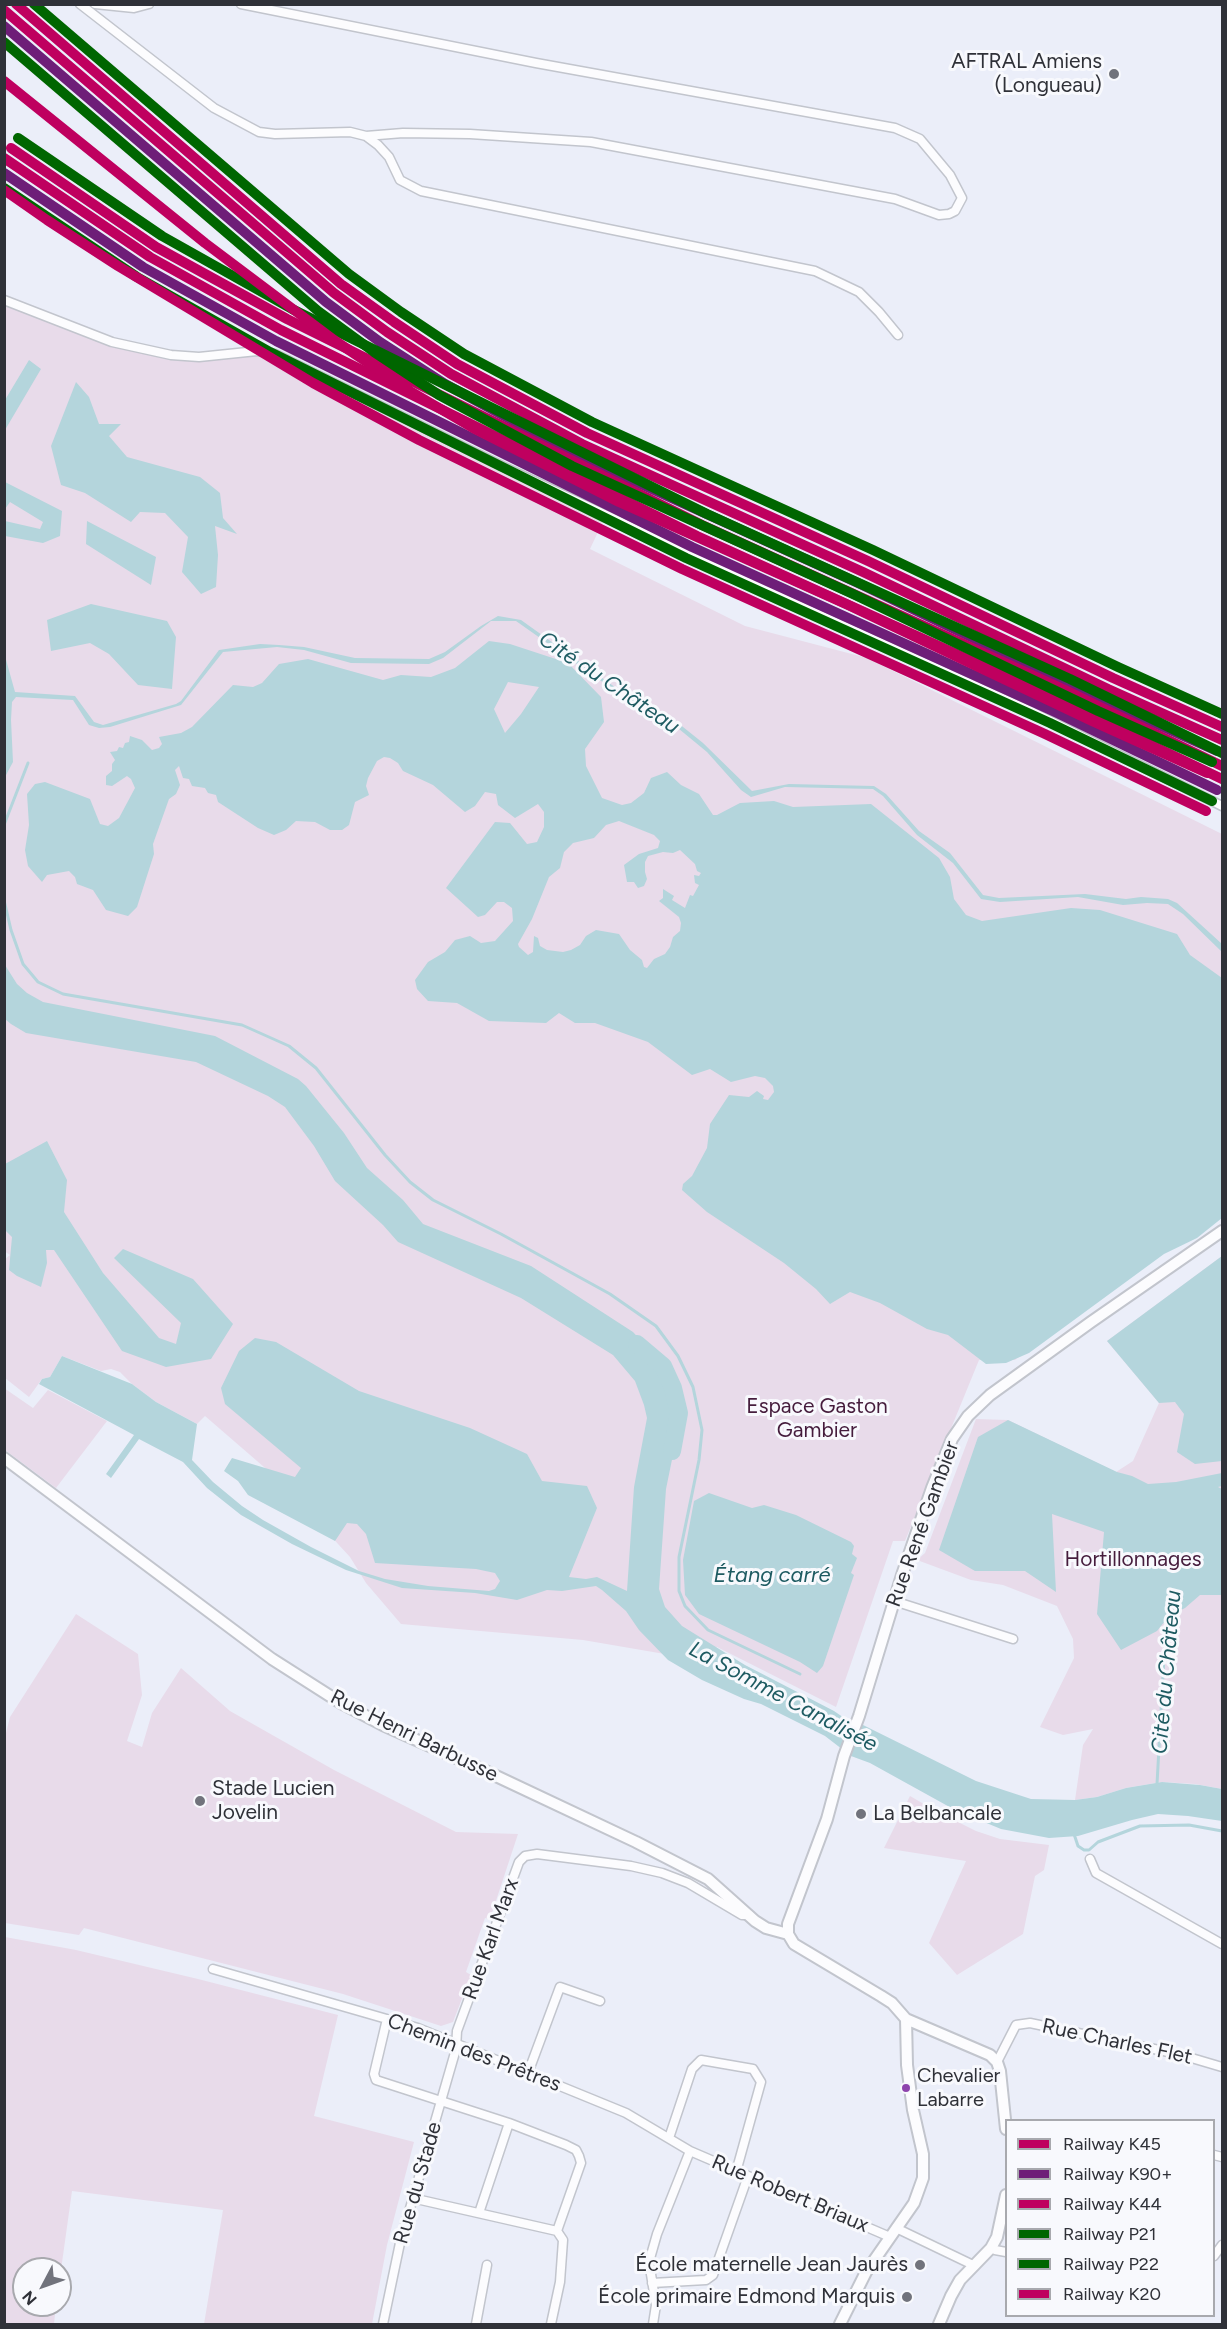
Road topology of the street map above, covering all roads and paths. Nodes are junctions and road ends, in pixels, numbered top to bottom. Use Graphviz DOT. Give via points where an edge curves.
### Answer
graph roads {
  1 [pos="80,4"];
  2 [pos="95,4"];
  3 [pos="149,4"];
  4 [pos="241,4"];
  5 [pos="366,136"];
  6 [pos="4,300"];
  7 [pos="898,335"];
  8 [pos="1222,806"];
  9 [pos="1222,1232"];
  10 [pos="4,1458"];
  11 [pos="894,1601"];
  12 [pos="1013,1639"];
  13 [pos="1090,1859"];
  14 [pos="749,1915"];
  15 [pos="788,1934"];
  16 [pos="1222,1944"];
  17 [pos="213,1969"];
  18 [pos="600,2001"];
  19 [pos="387,2019"];
  20 [pos="906,2019"];
  21 [pos="455,2044"];
  22 [pos="997,2062"];
  23 [pos="1222,2067"];
  24 [pos="528,2073"];
  25 [pos="441,2102"];
  26 [pos="1005,2122"];
  27 [pos="509,2123"];
  28 [pos="669,2138"];
  29 [pos="690,2151"];
  30 [pos="736,2172"];
  31 [pos="748,2176"];
  32 [pos="412,2198"];
  33 [pos="1005,2200"];
  34 [pos="479,2213"];
  35 [pos="557,2231"];
  36 [pos="893,2233"];
  37 [pos="991,2248"];
  38 [pos="1005,2252"];
  39 [pos="487,2265"];
  40 [pos="973,2265"];
  41 [pos="652,2283"];
  42 [pos="383,2325"];
  43 [pos="476,2325"];
  44 [pos="551,2325"];
  45 [pos="653,2325"];
  46 [pos="840,2325"];
  47 [pos="939,2325"];
  1 -- 5 [label="street" via="172,77 243,125 275,134 327,131"];
  2 -- 3 [label="street" via="134,8"];
  4 -- 5 [label="street" via="536,63 895,128 920,139 950,174 962,198 955,211 939,215 864,192 591,142 470,134"];
  5 -- 7 [label="street" via="389,157 400,180 421,191 815,271 859,292"];
  6 -- 8 [label="street" via="112,342 171,355 199,357 257,351 275,354 504,467 1033,712"];
  9 -- 11 [label="street, Rue René Gambier" via="1027,1368 968,1416 944,1455"];
  10 -- 14 [label="street, Rue Henri Barbusse" via="292,1673 383,1725 636,1842 708,1880"];
  11 -- 12 [label="street"];
  11 -- 15 [label="street, Rue René Gambier" via="827,1819 788,1924"];
  13 -- 16 [label="street" via="1096,1873"];
  14 -- 15 [label="street, Rue Henri Barbusse" via="766,1928"];
  14 -- 21 [label="street, Rue Karl Marx" via="742,1915 688,1883 662,1873 537,1854 525,1856 519,1862"];
  15 -- 20 [label="street" via="794,1944 887,1999"];
  17 -- 19 [label="street, Chemin des Prêtres"];
  18 -- 24 [label="street" via="560,1987"];
  19 -- 21 [label="street, Chemin des Prêtres"];
  19 -- 25 [label="street" via="374,2074 376,2080"];
  20 -- 22 [label="street" via="990,2055"];
  20 -- 36 [label="street" via="907,2065 924,2167 920,2190"];
  21 -- 24 [label="street, Chemin des Prêtres"];
  21 -- 25 [label="street, Rue du Stade"];
  22 -- 23 [label="street, Rue Charles Flet" via="1016,2025 1030,2023"];
  22 -- 26 [label="street"];
  24 -- 28 [label="street, Chemin des Prêtres" via="626,2113"];
  25 -- 27 [label="street"];
  25 -- 32 [label="street, Rue du Stade"];
  27 -- 34 [label="street"];
  27 -- 35 [label="street" via="566,2145 579,2156 581,2163"];
  28 -- 29 [label="street, Chemin des Prêtres"];
  28 -- 30 [label="street" via="692,2069 701,2060 753,2069 761,2082"];
  29 -- 30 [label="street, Rue Robert Briaux"];
  29 -- 41 [label="street" via="657,2234 649,2262"];
  30 -- 31 [label="street, Rue Robert Briaux"];
  31 -- 36 [label="street, Rue Robert Briaux"];
  31 -- 41 [label="street" via="713,2276 706,2280"];
  32 -- 34 [label="street"];
  32 -- 42 [label="street, Rue du Stade"];
  33 -- 37 [label="street"];
  34 -- 35 [label="street"];
  35 -- 44 [label="street" via="563,2240"];
  36 -- 40 [label="street, Rue Robert Briaux"];
  36 -- 46 [label="street" via="866,2272"];
  37 -- 38 [label="street"];
  37 -- 40 [label="street"];
  39 -- 43 [label="street"];
  40 -- 47 [label="street" via="951,2296"];
  41 -- 45 [label="street" via="656,2305"];
}
